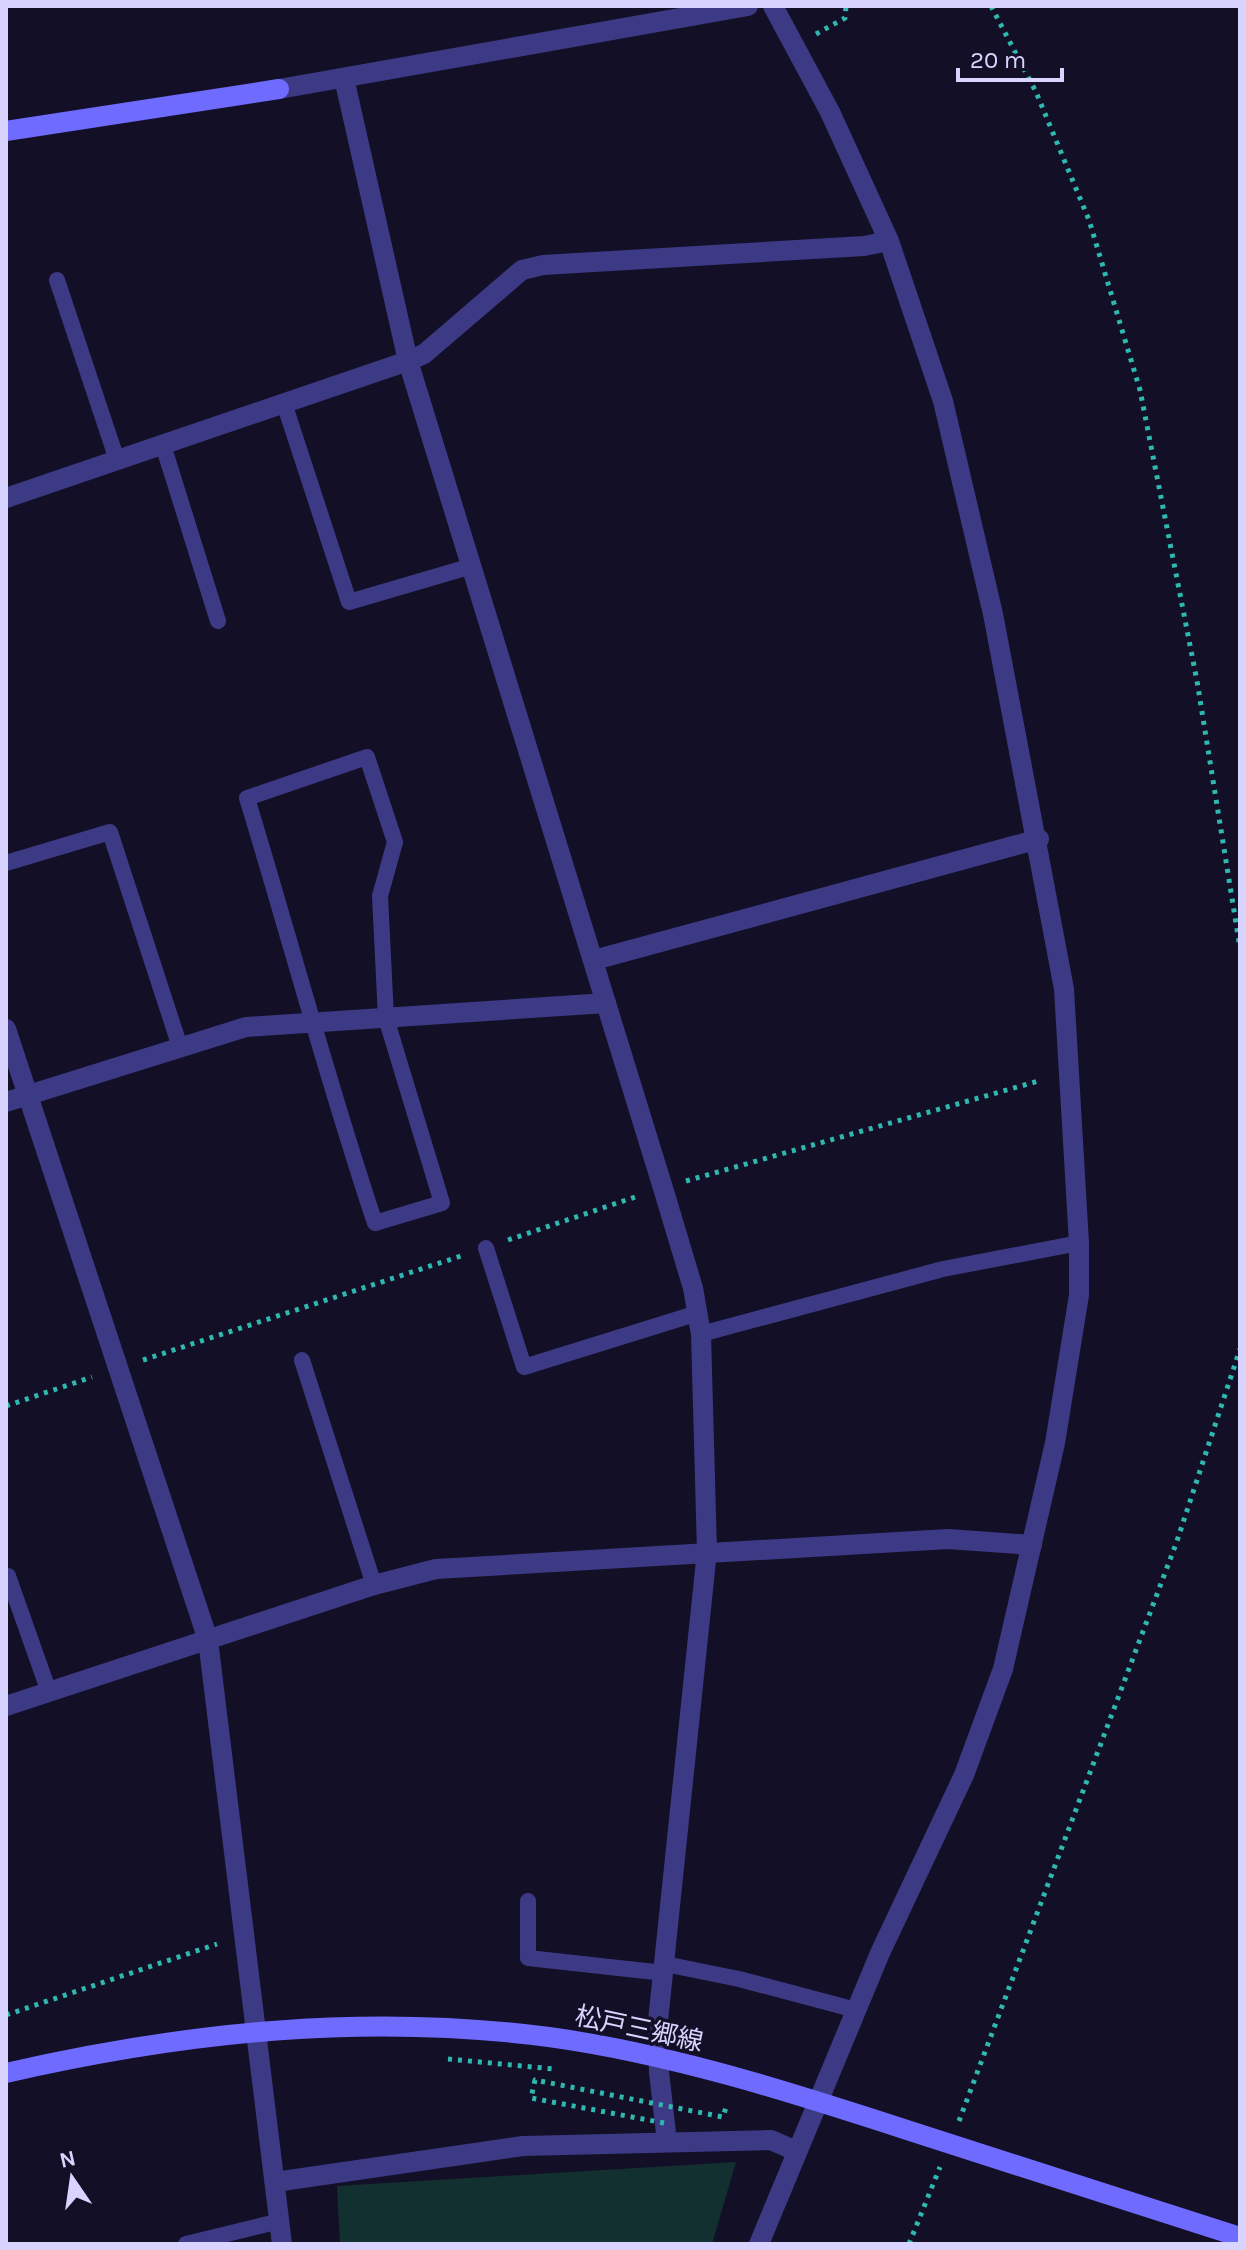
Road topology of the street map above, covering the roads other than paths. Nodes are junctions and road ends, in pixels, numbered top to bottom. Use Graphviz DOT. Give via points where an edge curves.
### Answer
graph roads {
  1 [pos="748,6"];
  2 [pos="773,6"];
  3 [pos="344,78"];
  4 [pos="279,89"];
  5 [pos="6,131"];
  6 [pos="889,241"];
  7 [pos="57,280"];
  8 [pos="408,361"];
  9 [pos="284,403"];
  10 [pos="163,445"];
  11 [pos="117,460"];
  12 [pos="6,498"];
  13 [pos="472,566"];
  14 [pos="218,621"];
  15 [pos="1039,839"];
  16 [pos="6,863"];
  17 [pos="594,960"];
  18 [pos="606,1003"];
  19 [pos="386,1018"];
  20 [pos="315,1020"];
  21 [pos="6,1029"];
  22 [pos="180,1047"];
  23 [pos="28,1095"];
  24 [pos="6,1102"];
  25 [pos="1079,1243"];
  26 [pos="486,1248"];
  27 [pos="698,1313"];
  28 [pos="701,1334"];
  29 [pos="302,1360"];
  30 [pos="1032,1545"];
  31 [pos="707,1551"];
  32 [pos="8,1576"];
  33 [pos="374,1585"];
  34 [pos="208,1640"];
  35 [pos="49,1692"];
  36 [pos="6,1706"];
  37 [pos="528,1901"];
  38 [pos="665,1968"];
  39 [pos="856,2010"];
  40 [pos="6,2073"];
  41 [pos="666,2133"];
  42 [pos="796,2151"];
  43 [pos="275,2182"];
  44 [pos="280,2221"];
  45 [pos="1240,2237"];
  46 [pos="186,2244"];
  47 [pos="282,2244"];
  48 [pos="759,2244"];
  1 -- 3 [label="street"];
  2 -- 6 [label="street" via="830,112"];
  3 -- 4 [label="street"];
  3 -- 8 [label="street"];
  4 -- 5 [label="main road"];
  6 -- 8 [label="street" via="522,270 424,354"];
  6 -- 15 [label="street" via="943,401"];
  7 -- 11 [label="lane"];
  8 -- 9 [label="street"];
  8 -- 13 [label="street"];
  9 -- 10 [label="street"];
  9 -- 13 [label="lane" via="349,602"];
  10 -- 11 [label="street"];
  10 -- 14 [label="lane"];
  11 -- 12 [label="street"];
  13 -- 17 [label="street"];
  15 -- 17 [label="street"];
  15 -- 25 [label="street" via="1064,989"];
  16 -- 22 [label="lane" via="110,832"];
  17 -- 18 [label="street"];
  18 -- 19 [label="street"];
  18 -- 27 [label="street"];
  19 -- 20 [label="street"];
  19 -- 20 [label="lane" via="442,1203 375,1223 331,1093"];
  19 -- 20 [label="lane" via="380,896 395,842 367,757 247,798"];
  20 -- 22 [label="street" via="246,1027"];
  21 -- 23 [label="street"];
  22 -- 23 [label="street"];
  23 -- 24 [label="street"];
  23 -- 34 [label="street"];
  25 -- 28 [label="lane" via="943,1269"];
  25 -- 30 [label="street" via="1079,1295 1068,1367"];
  26 -- 27 [label="lane" via="524,1367"];
  27 -- 28 [label="street"];
  28 -- 31 [label="street"];
  29 -- 33 [label="lane"];
  30 -- 31 [label="street" via="948,1539"];
  30 -- 39 [label="street" via="988,1715"];
  31 -- 33 [label="street" via="436,1569"];
  31 -- 38 [label="street"];
  32 -- 35 [label="lane"];
  33 -- 34 [label="street"];
  34 -- 35 [label="street"];
  34 -- 43 [label="street"];
  35 -- 36 [label="street"];
  37 -- 38 [label="lane" via="528,1958"];
  38 -- 39 [label="lane"];
  38 -- 41 [label="street" via="658,2021"];
  39 -- 42 [label="street"];
  40 -- 45 [label="main road, 松戸三郷線, bridge" via="197,2037 280,2029 423,2027 550,2037 738,2077"];
  41 -- 42 [label="street" via="771,2140"];
  41 -- 43 [label="street" via="523,2146"];
  42 -- 48 [label="street"];
  43 -- 44 [label="street"];
  44 -- 46 [label="lane"];
  44 -- 47 [label="street"];
}
